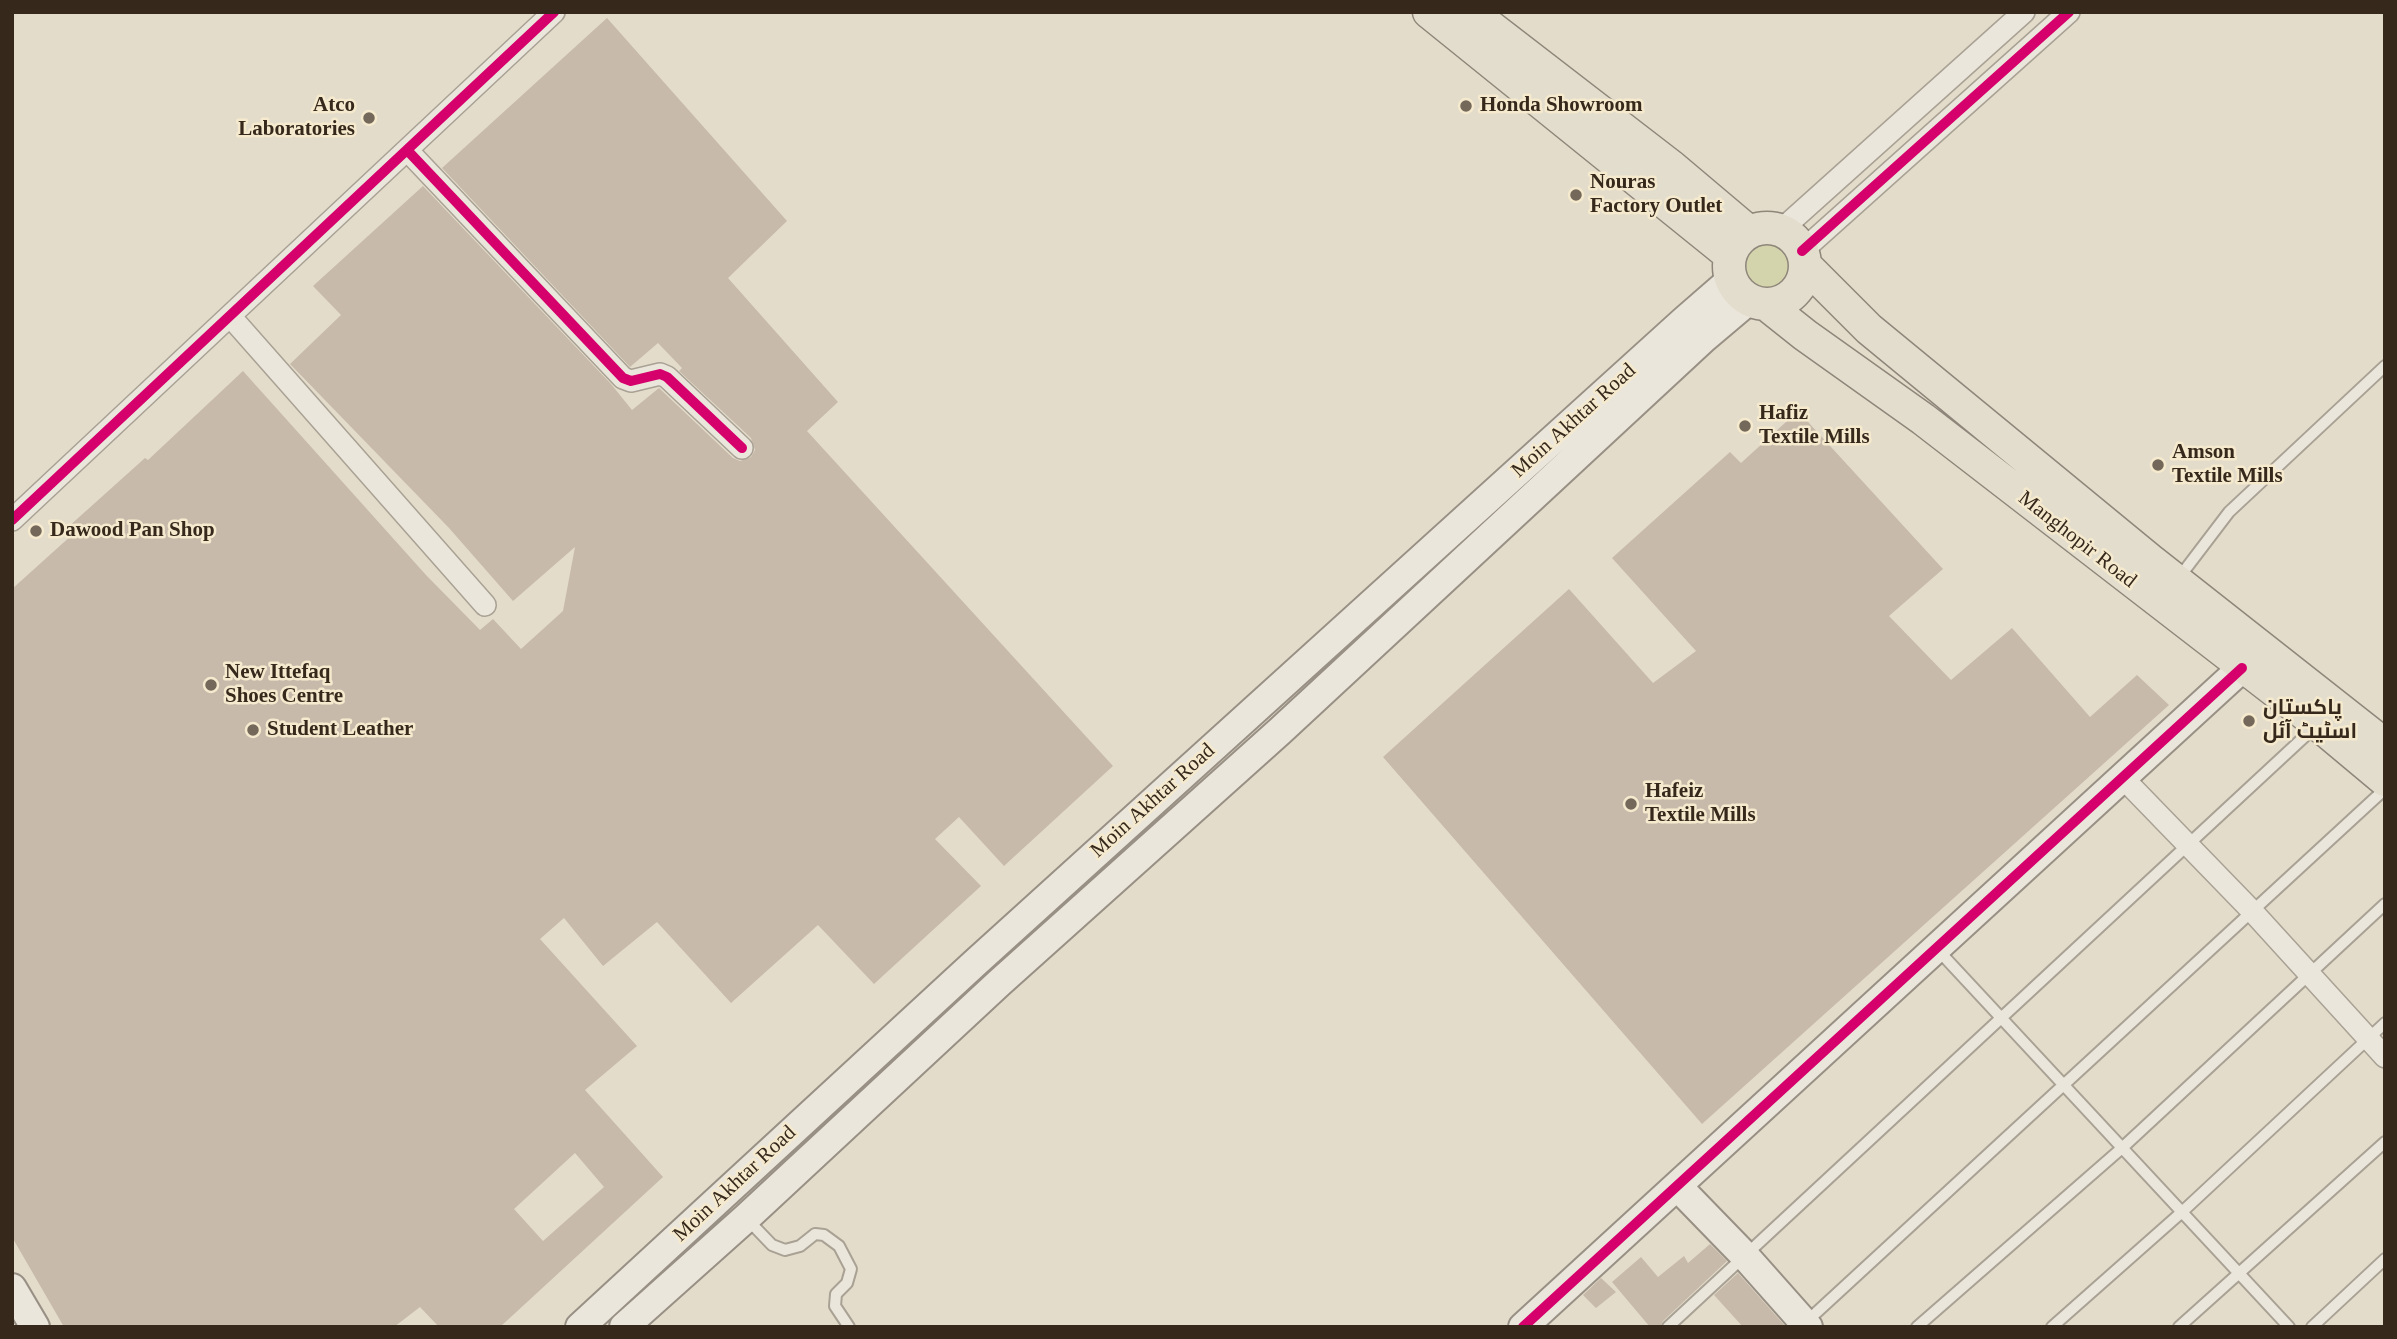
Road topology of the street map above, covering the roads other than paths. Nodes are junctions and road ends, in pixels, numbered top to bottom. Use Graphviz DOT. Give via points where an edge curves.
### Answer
graph roads {
  1 [pos="554,12"];
  2 [pos="1429,12"];
  3 [pos="1471,12"];
  4 [pos="2024,12"];
  5 [pos="2068,12"];
  6 [pos="407,150"];
  7 [pos="1796,249"];
  8 [pos="1745,274"];
  9 [pos="230,316"];
  10 [pos="1858,320"];
  11 [pos="1828,351"];
  12 [pos="2385,366"];
  13 [pos="742,448"];
  14 [pos="12,520"];
  15 [pos="2168,592"];
  16 [pos="485,605"];
  17 [pos="2242,668"];
  18 [pos="1258,706"];
  19 [pos="2318,724"];
  20 [pos="1280,730"];
  21 [pos="2375,740"];
  22 [pos="2123,778"];
  23 [pos="2384,779"];
  24 [pos="2187,845"];
  25 [pos="2385,904"];
  26 [pos="2252,911"];
  27 [pos="1937,949"];
  28 [pos="2310,975"];
  29 [pos="2002,1017"];
  30 [pos="2385,1023"];
  31 [pos="2368,1039"];
  32 [pos="2385,1057"];
  33 [pos="2062,1086"];
  34 [pos="2385,1142"];
  35 [pos="2122,1148"];
  36 [pos="1678,1187"];
  37 [pos="2182,1212"];
  38 [pos="746,1218"];
  39 [pos="1745,1256"];
  40 [pos="2385,1259"];
  41 [pos="2240,1273"];
  42 [pos="12,1288"];
  43 [pos="1804,1326"];
  44 [pos="35,1327"];
  45 [pos="580,1327"];
  46 [pos="624,1327"];
  47 [pos="849,1327"];
  48 [pos="1523,1327"];
  49 [pos="1668,1327"];
  50 [pos="1917,1327"];
  51 [pos="2052,1327"];
  52 [pos="2179,1327"];
  53 [pos="2289,1327"];
  54 [pos="2312,1327"];
  1 -- 6 [label="street"];
  2 -- 8 [label="main road, Manghopir Road"];
  3 -- 8 [label="main road" via="1672,167"];
  4 -- 7 [label="street"];
  5 -- 7 [label="street"];
  6 -- 9 [label="street"];
  6 -- 13 [label="street" via="622,378 667,377"];
  7 -- 8 [label="main road" via="1768,228"];
  7 -- 8 [label="main road" via="1804,276 1786,299"];
  7 -- 10 [label="main road, Manghopir Road"];
  8 -- 11 [label="main road, Manghopir Road"];
  8 -- 18 [label="main road, Moin Akhtar Road"];
  8 -- 20 [label="main road, Moin Akhtar Road" via="1693,348"];
  9 -- 14 [label="street"];
  9 -- 16 [label="street"];
  10 -- 11 [label="main road" via="1844,317 1831,324 1825,337"];
  10 -- 15 [label="main road, Manghopir Road"];
  11 -- 15 [label="main road, Manghopir Road"];
  12 -- 15 [label="lane" via="2229,512"];
  15 -- 17 [label="main road, Manghopir Road"];
  15 -- 21 [label="main road, Manghopir Road"];
  17 -- 19 [label="main road, Manghopir Road"];
  17 -- 22 [label="main road"];
  18 -- 20 [label="main road"];
  18 -- 45 [label="main road, Moin Akhtar Road"];
  19 -- 21 [label="main road, Manghopir Road"];
  19 -- 24 [label="lane"];
  20 -- 38 [label="main road, Moin Akhtar Road"];
  21 -- 23 [label="main road, Manghopir Road"];
  22 -- 24 [label="street"];
  22 -- 27 [label="main road"];
  23 -- 26 [label="lane"];
  24 -- 26 [label="street"];
  24 -- 29 [label="lane"];
  25 -- 28 [label="lane"];
  26 -- 28 [label="street"];
  26 -- 33 [label="lane"];
  27 -- 29 [label="lane"];
  27 -- 36 [label="main road"];
  28 -- 31 [label="street"];
  28 -- 35 [label="lane"];
  29 -- 33 [label="lane"];
  29 -- 39 [label="lane"];
  30 -- 31 [label="lane"];
  31 -- 32 [label="street"];
  31 -- 37 [label="lane"];
  33 -- 35 [label="lane"];
  33 -- 43 [label="lane"];
  34 -- 41 [label="lane"];
  35 -- 37 [label="lane"];
  35 -- 50 [label="lane"];
  36 -- 39 [label="main road"];
  36 -- 48 [label="main road"];
  37 -- 41 [label="lane"];
  37 -- 51 [label="lane"];
  38 -- 46 [label="main road, Moin Akhtar Road"];
  38 -- 47 [label="lane" via="772,1245 785,1250 800,1246 815,1234 839,1246 851,1269 847,1283 836,1294 835,1306"];
  39 -- 43 [label="main road"];
  39 -- 49 [label="lane"];
  40 -- 54 [label="lane"];
  41 -- 52 [label="lane"];
  41 -- 53 [label="lane"];
  42 -- 44 [label="main road"];
}
